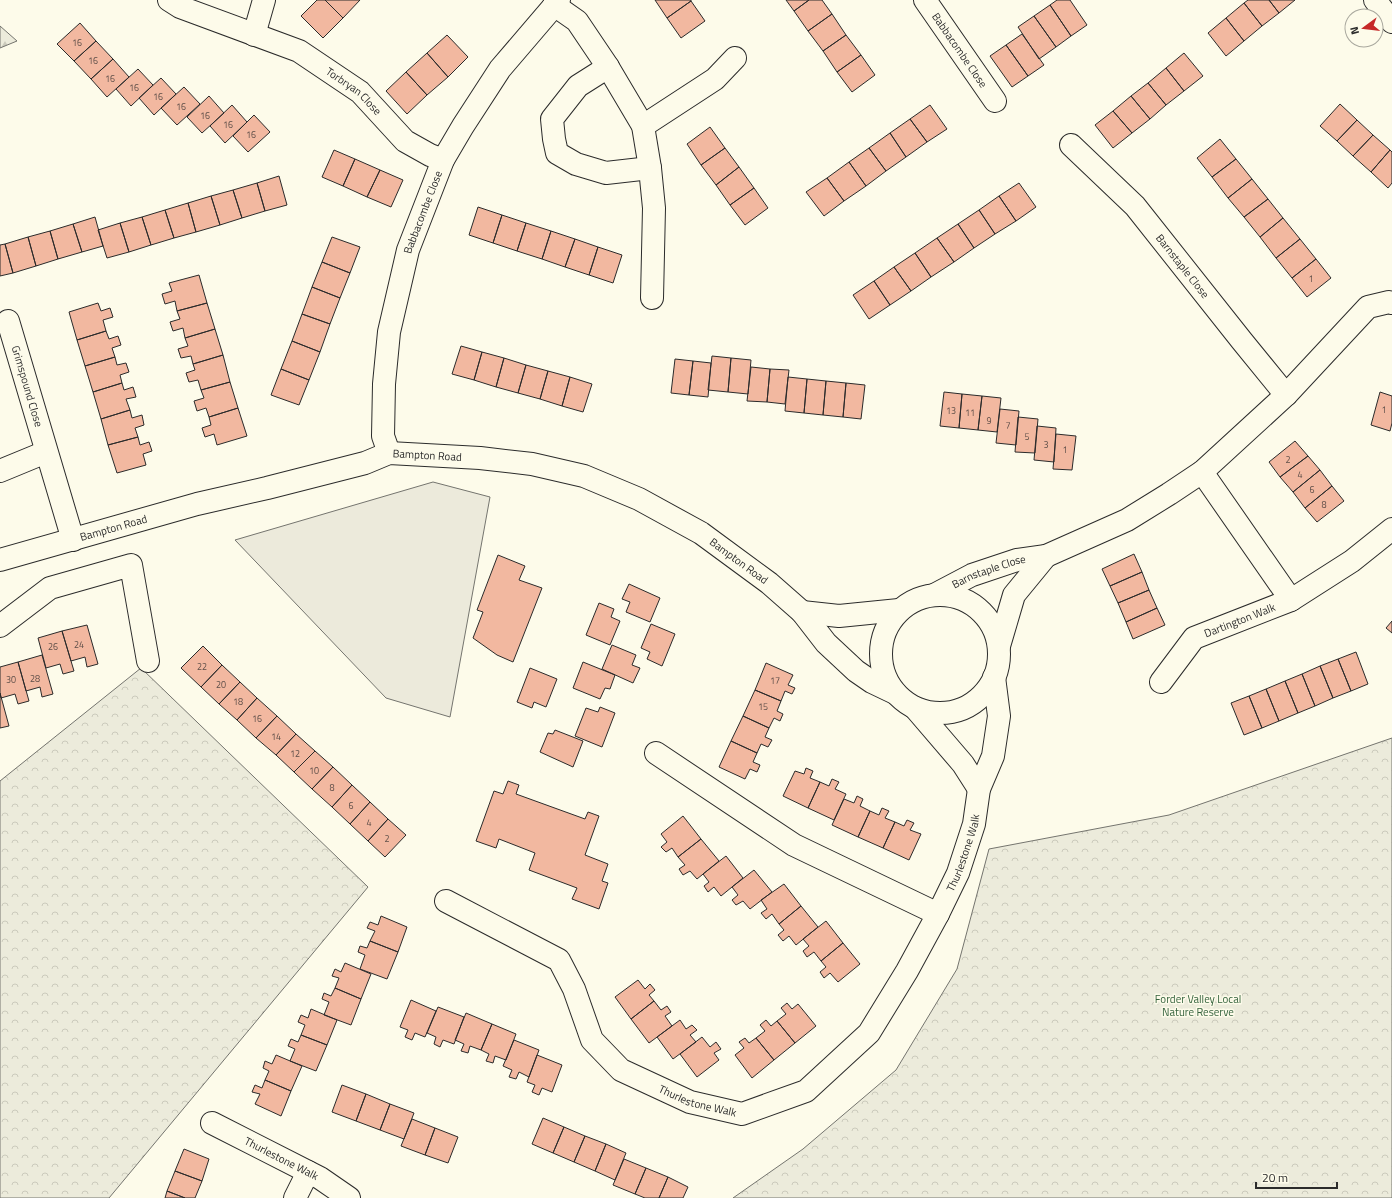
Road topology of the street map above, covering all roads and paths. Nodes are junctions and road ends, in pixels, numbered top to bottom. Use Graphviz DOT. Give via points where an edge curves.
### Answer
graph roads {
  1 [pos="169,0"];
  2 [pos="264,0"];
  3 [pos="925,0"];
  4 [pos="1375,0"];
  5 [pos="556,2"];
  6 [pos="1392,22"];
  7 [pos="254,35"];
  8 [pos="735,58"];
  9 [pos="608,67"];
  10 [pos="995,101"];
  11 [pos="643,126"];
  12 [pos="1071,145"];
  13 [pos="443,160"];
  14 [pos="650,168"];
  15 [pos="652,298"];
  16 [pos="1391,300"];
  17 [pos="8,321"];
  18 [pos="1286,395"];
  19 [pos="46,452"];
  20 [pos="389,453"];
  21 [pos="0,471"];
  22 [pos="1202,472"];
  23 [pos="1392,529"];
  24 [pos="73,540"];
  25 [pos="1046,556"];
  26 [pos="0,560"];
  27 [pos="934,595"];
  28 [pos="1291,600"];
  29 [pos="899,610"];
  30 [pos="802,612"];
  31 [pos="0,626"];
  32 [pos="999,646"];
  33 [pos="148,661"];
  34 [pos="994,677"];
  35 [pos="1161,682"];
  36 [pos="895,693"];
  37 [pos="915,708"];
  38 [pos="656,753"];
  39 [pos="979,789"];
  40 [pos="446,901"];
  41 [pos="938,914"];
  42 [pos="212,1123"];
  43 [pos="308,1172"];
  44 [pos="295,1198"];
  45 [pos="349,1198"];
  1 -- 7 [label="street, Torbryan Close" via="180,7"];
  2 -- 7 [label="street"];
  3 -- 10 [label="street, Babbacombe Close"];
  4 -- 6 [label="street"];
  5 -- 9 [label="street, Babbacombe Close" via="577,21"];
  5 -- 13 [label="street, Babbacombe Close" via="500,69"];
  7 -- 13 [label="street, Torbryan Close" via="298,51 360,92 405,141"];
  8 -- 11 [label="street" via="715,78"];
  9 -- 11 [label="street, Babbacombe Close"];
  9 -- 14 [label="street" via="578,86 552,119 557,153 576,164 606,173"];
  11 -- 14 [label="street, Babbacombe Close"];
  12 -- 18 [label="street, Barnstaple Close" via="1135,206"];
  13 -- 20 [label="street, Babbacombe Close" via="408,250 389,332 383,436"];
  14 -- 15 [label="street, Babbacombe Close" via="654,208"];
  16 -- 18 [label="street, Barnstaple Close" via="1368,307"];
  17 -- 19 [label="street, Grimspound Close"];
  18 -- 22 [label="street, Barnstaple Close"];
  19 -- 21 [label="street"];
  19 -- 24 [label="street, Grimspound Close"];
  20 -- 24 [label="street, Bampton Road" via="365,463 197,504"];
  20 -- 30 [label="street, Bampton Road" via="532,464 584,476 639,498 701,533 769,583"];
  22 -- 25 [label="street, Barnstaple Close" via="1127,520"];
  22 -- 28 [label="street"];
  23 -- 28 [label="street, Dartington Walk" via="1352,561"];
  24 -- 26 [label="street, Bampton Road"];
  25 -- 27 [label="street, Barnstaple Close" via="1017,560 980,573"];
  25 -- 32 [label="street, Barnstaple Close" via="1014,595"];
  27 -- 29 [label="street, Bampton Road" via="921,597"];
  27 -- 32 [label="street, Bampton Road" via="953,596 971,603 989,621"];
  28 -- 35 [label="street, Dartington Walk" via="1194,638"];
  29 -- 30 [label="street, Bampton Road" via="839,616"];
  29 -- 36 [label="street, Bampton Road" via="884,632 881,651 882,670"];
  30 -- 36 [label="street, Bampton Road" via="826,643 856,671"];
  31 -- 33 [label="street" via="50,588 132,565"];
  32 -- 34 [label="street, Bampton Road"];
  34 -- 37 [label="street, Bampton Road" via="981,697 961,709 938,714"];
  34 -- 39 [label="street, Thurlestone Walk" via="999,716 992,756"];
  36 -- 37 [label="street, Bampton Road"];
  37 -- 39 [label="street" via="963,764"];
  38 -- 41 [label="street" via="794,845"];
  39 -- 41 [label="street, Thurlestone Walk" via="974,824 958,874"];
  40 -- 41 [label="street, Thurlestone Walk" via="559,960 574,990 592,1040 621,1070 690,1102 742,1114 806,1091 869,1033"];
  42 -- 43 [label="street, Thurlestone Walk"];
  43 -- 44 [label="street"];
  43 -- 45 [label="street, Thurlestone Walk"];
}
